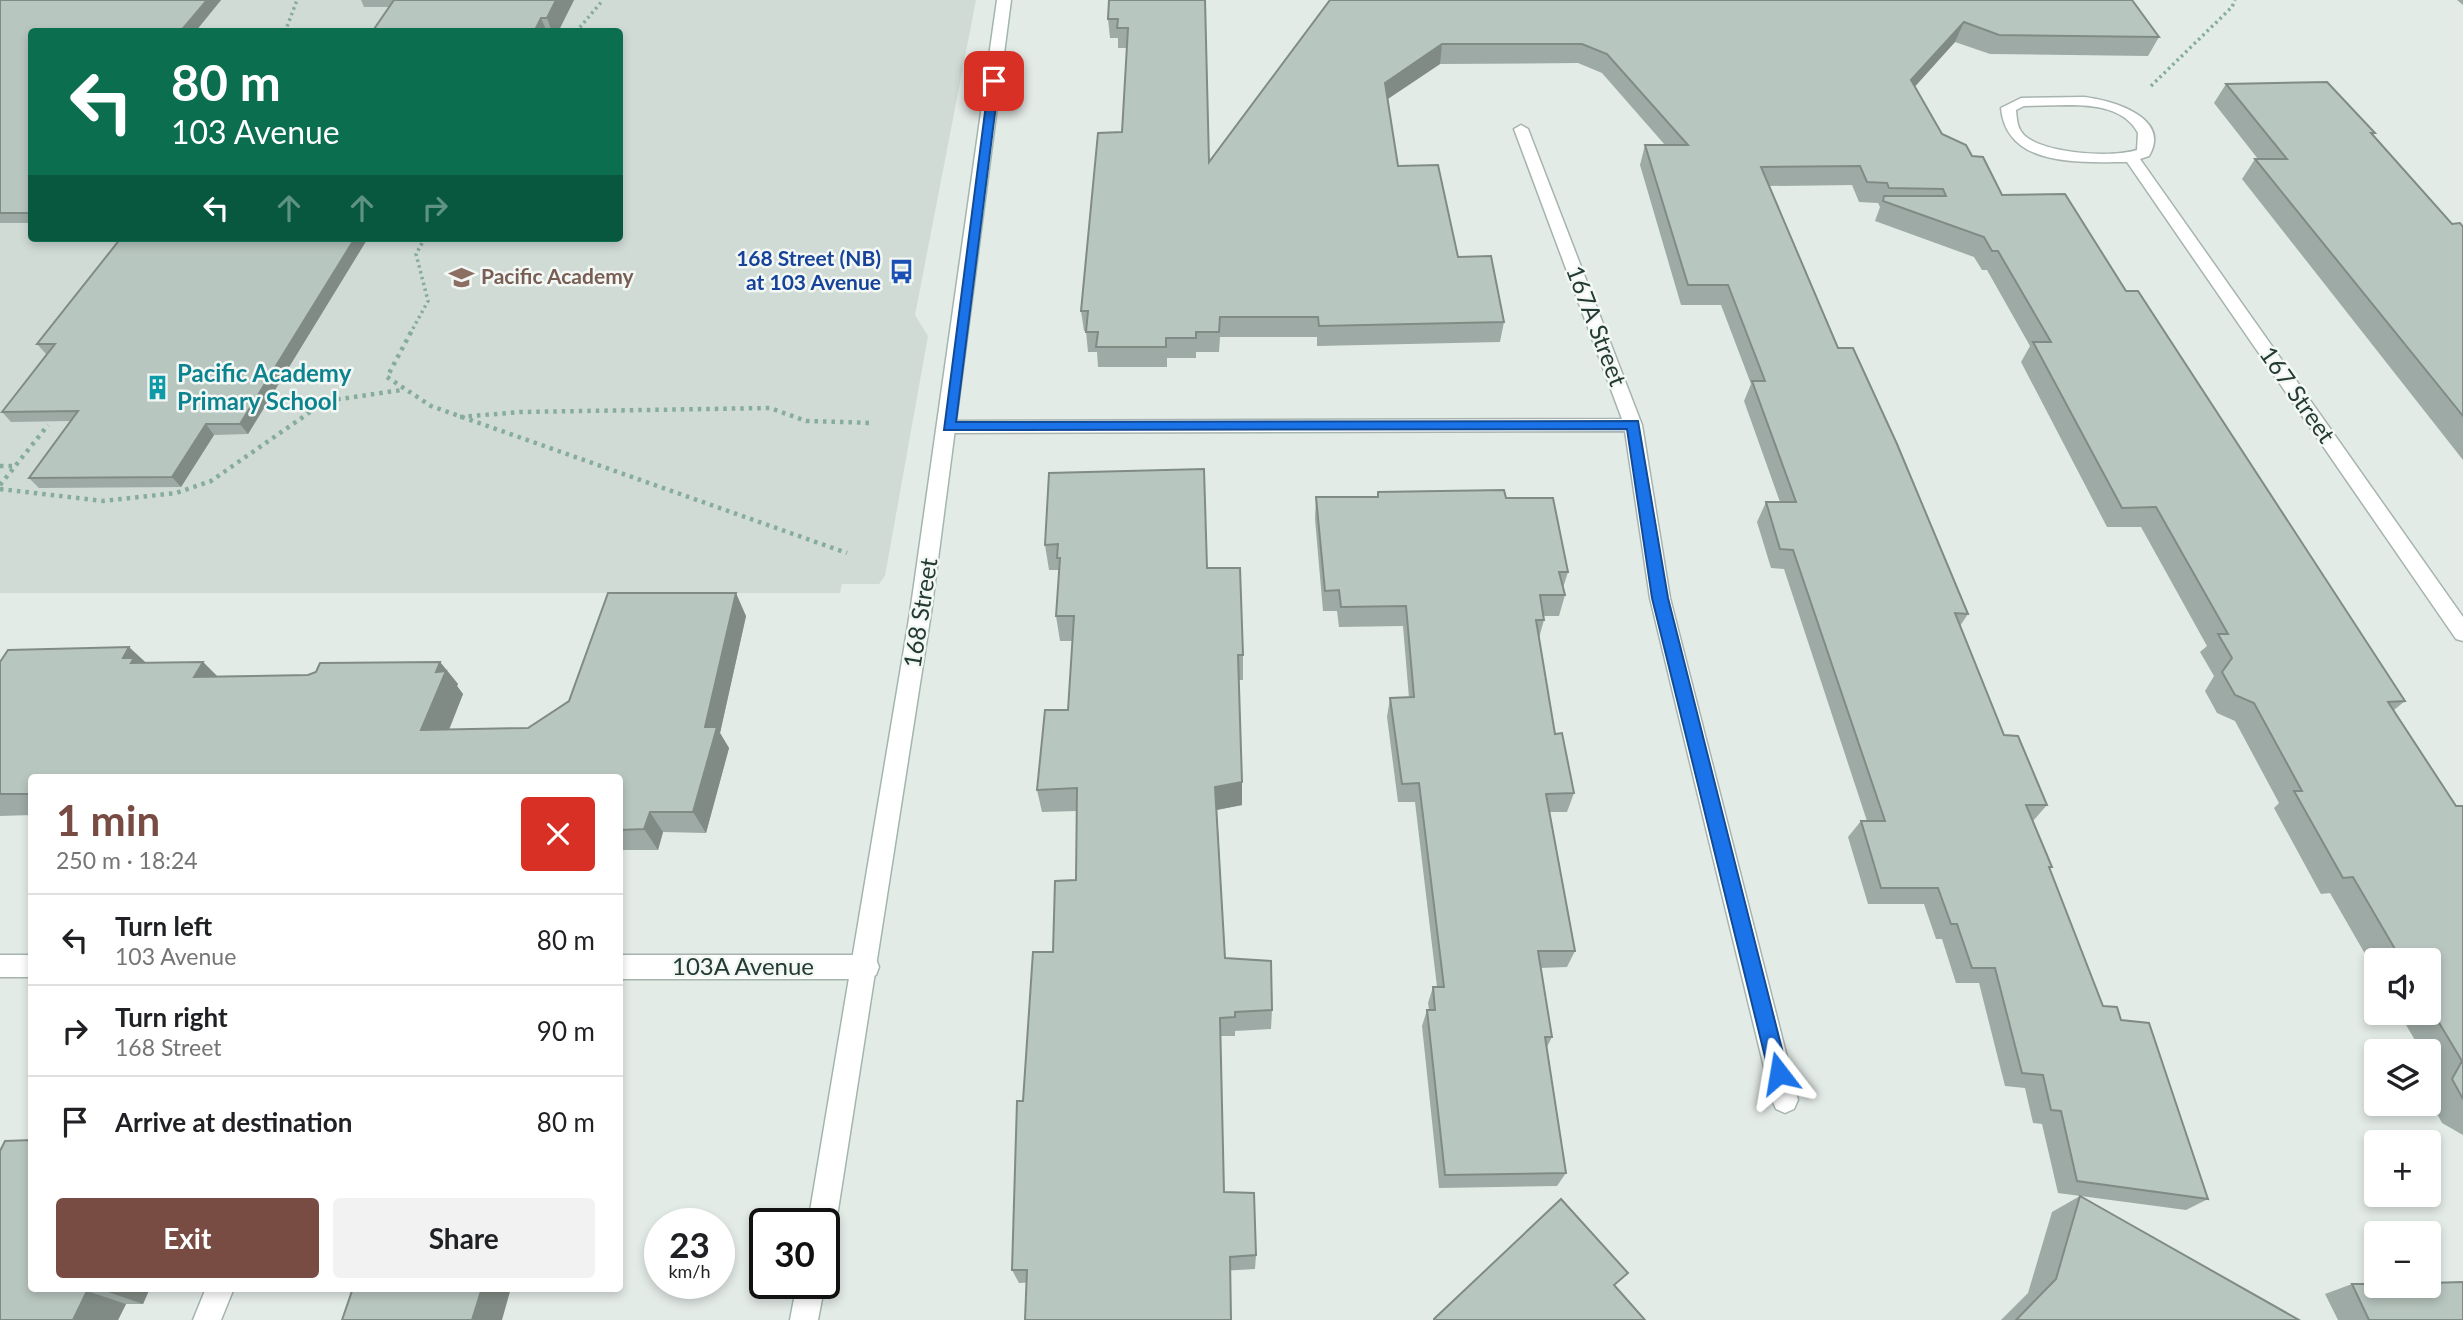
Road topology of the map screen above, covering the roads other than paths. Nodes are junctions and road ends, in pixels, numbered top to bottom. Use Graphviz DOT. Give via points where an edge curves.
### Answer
graph roads {
  1 [pos="1004,0"];
  2 [pos="1521,130"];
  3 [pos="2131,157"];
  4 [pos="1633,425"];
  5 [pos="949,427"];
  6 [pos="2463,633"];
  7 [pos="0,966"];
  8 [pos="28,966"];
  9 [pos="623,967"];
  10 [pos="867,967"];
  11 [pos="1785,1100"];
  12 [pos="824,1208"];
  13 [pos="218,1292"];
  14 [pos="808,1299"];
  15 [pos="207,1320"];
  16 [pos="804,1320"];
  1 -- 5 [label="street, 168 Street"];
  2 -- 4 [label="street, 167A Street"];
  3 -- 3 [label="street" via="2144,153 2148,141 2144,129 2123,110 2098,102 2021,102 2008,108 2013,131 2045,153"];
  3 -- 6 [label="street, 167 Street"];
  4 -- 5 [label="street"];
  4 -- 11 [label="street, 167A Street" via="1660,598"];
  5 -- 10 [label="street, 168 Street"];
  7 -- 8 [label="street"];
  9 -- 10 [label="street, 103A Avenue"];
  10 -- 12 [label="street, 168 Street"];
  13 -- 15 [label="street"];
  14 -- 16 [label="street"];
}
